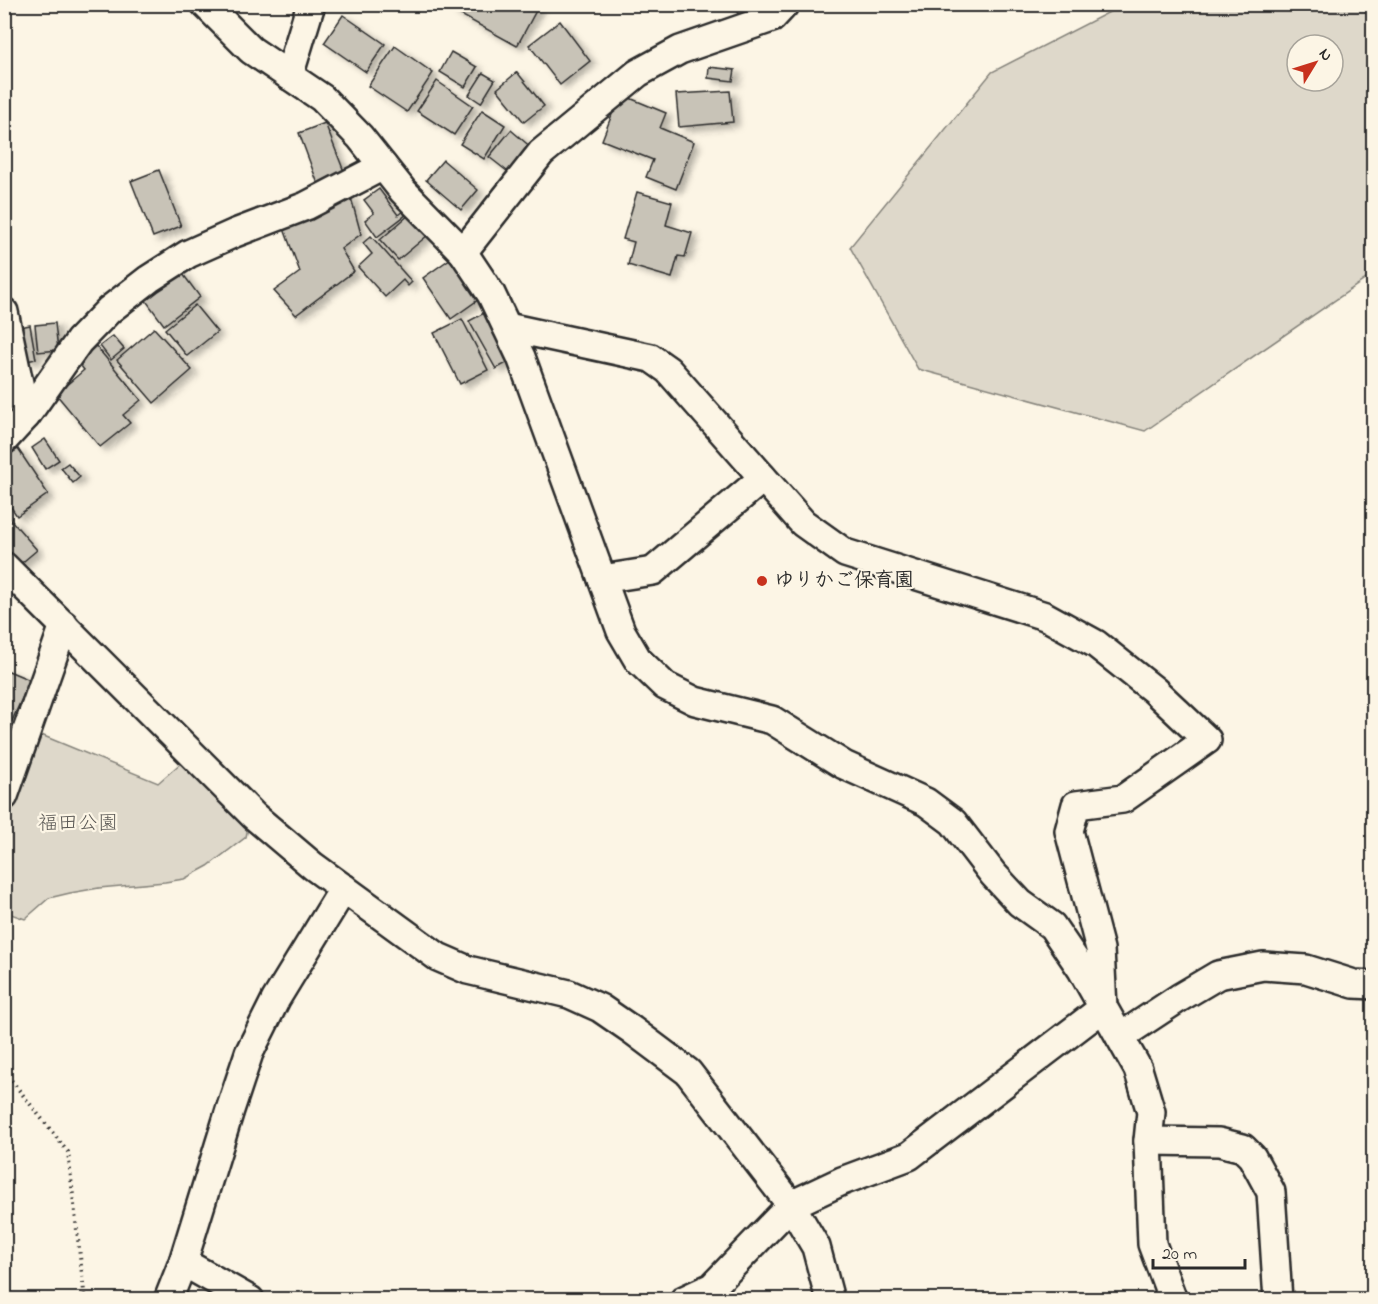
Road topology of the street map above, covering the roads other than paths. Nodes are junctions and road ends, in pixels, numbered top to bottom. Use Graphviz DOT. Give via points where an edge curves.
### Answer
graph roads {
  1 [pos="205,4"];
  2 [pos="311,4"];
  3 [pos="785,4"];
  4 [pos="289,76"];
  5 [pos="383,166"];
  6 [pos="463,252"];
  7 [pos="4,312"];
  8 [pos="507,327"];
  9 [pos="26,416"];
  10 [pos="4,440"];
  11 [pos="763,478"];
  12 [pos="4,566"];
  13 [pos="602,579"];
  14 [pos="64,626"];
  15 [pos="4,796"];
  16 [pos="344,888"];
  17 [pos="1374,985"];
  18 [pos="1103,1008"];
  19 [pos="1120,1037"];
  20 [pos="1148,1141"];
  21 [pos="791,1205"];
  22 [pos="183,1263"];
  23 [pos="168,1299"];
  24 [pos="250,1299"];
  25 [pos="684,1299"];
  26 [pos="830,1299"];
  27 [pos="1173,1299"];
  28 [pos="1278,1299"];
  1 -- 4 [label="street" via="251,50"];
  2 -- 4 [label="street"];
  3 -- 6 [label="street" via="772,18 680,50 638,73 541,153"];
  4 -- 5 [label="street" via="322,98"];
  5 -- 6 [label="street"];
  5 -- 9 [label="street" via="306,206 188,254 149,279 109,310 79,341"];
  6 -- 8 [label="street"];
  7 -- 9 [label="street"];
  8 -- 11 [label="street" via="651,358 668,370"];
  8 -- 13 [label="street" via="522,357"];
  9 -- 10 [label="street"];
  11 -- 13 [label="street" via="653,571"];
  11 -- 18 [label="street" via="803,523 845,553 1045,616 1096,644 1154,690 1207,740 1123,799 1076,805 1069,831 1100,949"];
  12 -- 14 [label="street"];
  13 -- 18 [label="street" via="632,651 665,686 695,701 772,720 844,765 926,802 953,822 1020,903 1052,926"];
  14 -- 15 [label="street"];
  14 -- 16 [label="street" via="254,816"];
  16 -- 21 [label="street" via="438,957 468,970 569,994 600,1008 632,1030 688,1072"];
  16 -- 22 [label="street" via="276,999 249,1053"];
  17 -- 19 [label="street" via="1354,984 1306,969 1263,966 1218,975"];
  18 -- 19 [label="street"];
  18 -- 21 [label="street" via="909,1155"];
  19 -- 20 [label="street" via="1137,1069 1151,1113"];
  20 -- 27 [label="street" via="1152,1244"];
  20 -- 28 [label="street" via="1219,1142 1243,1148 1252,1157 1271,1192"];
  21 -- 25 [label="street" via="712,1287"];
  21 -- 26 [label="street" via="816,1247"];
  22 -- 23 [label="street"];
  22 -- 24 [label="street"];
}
